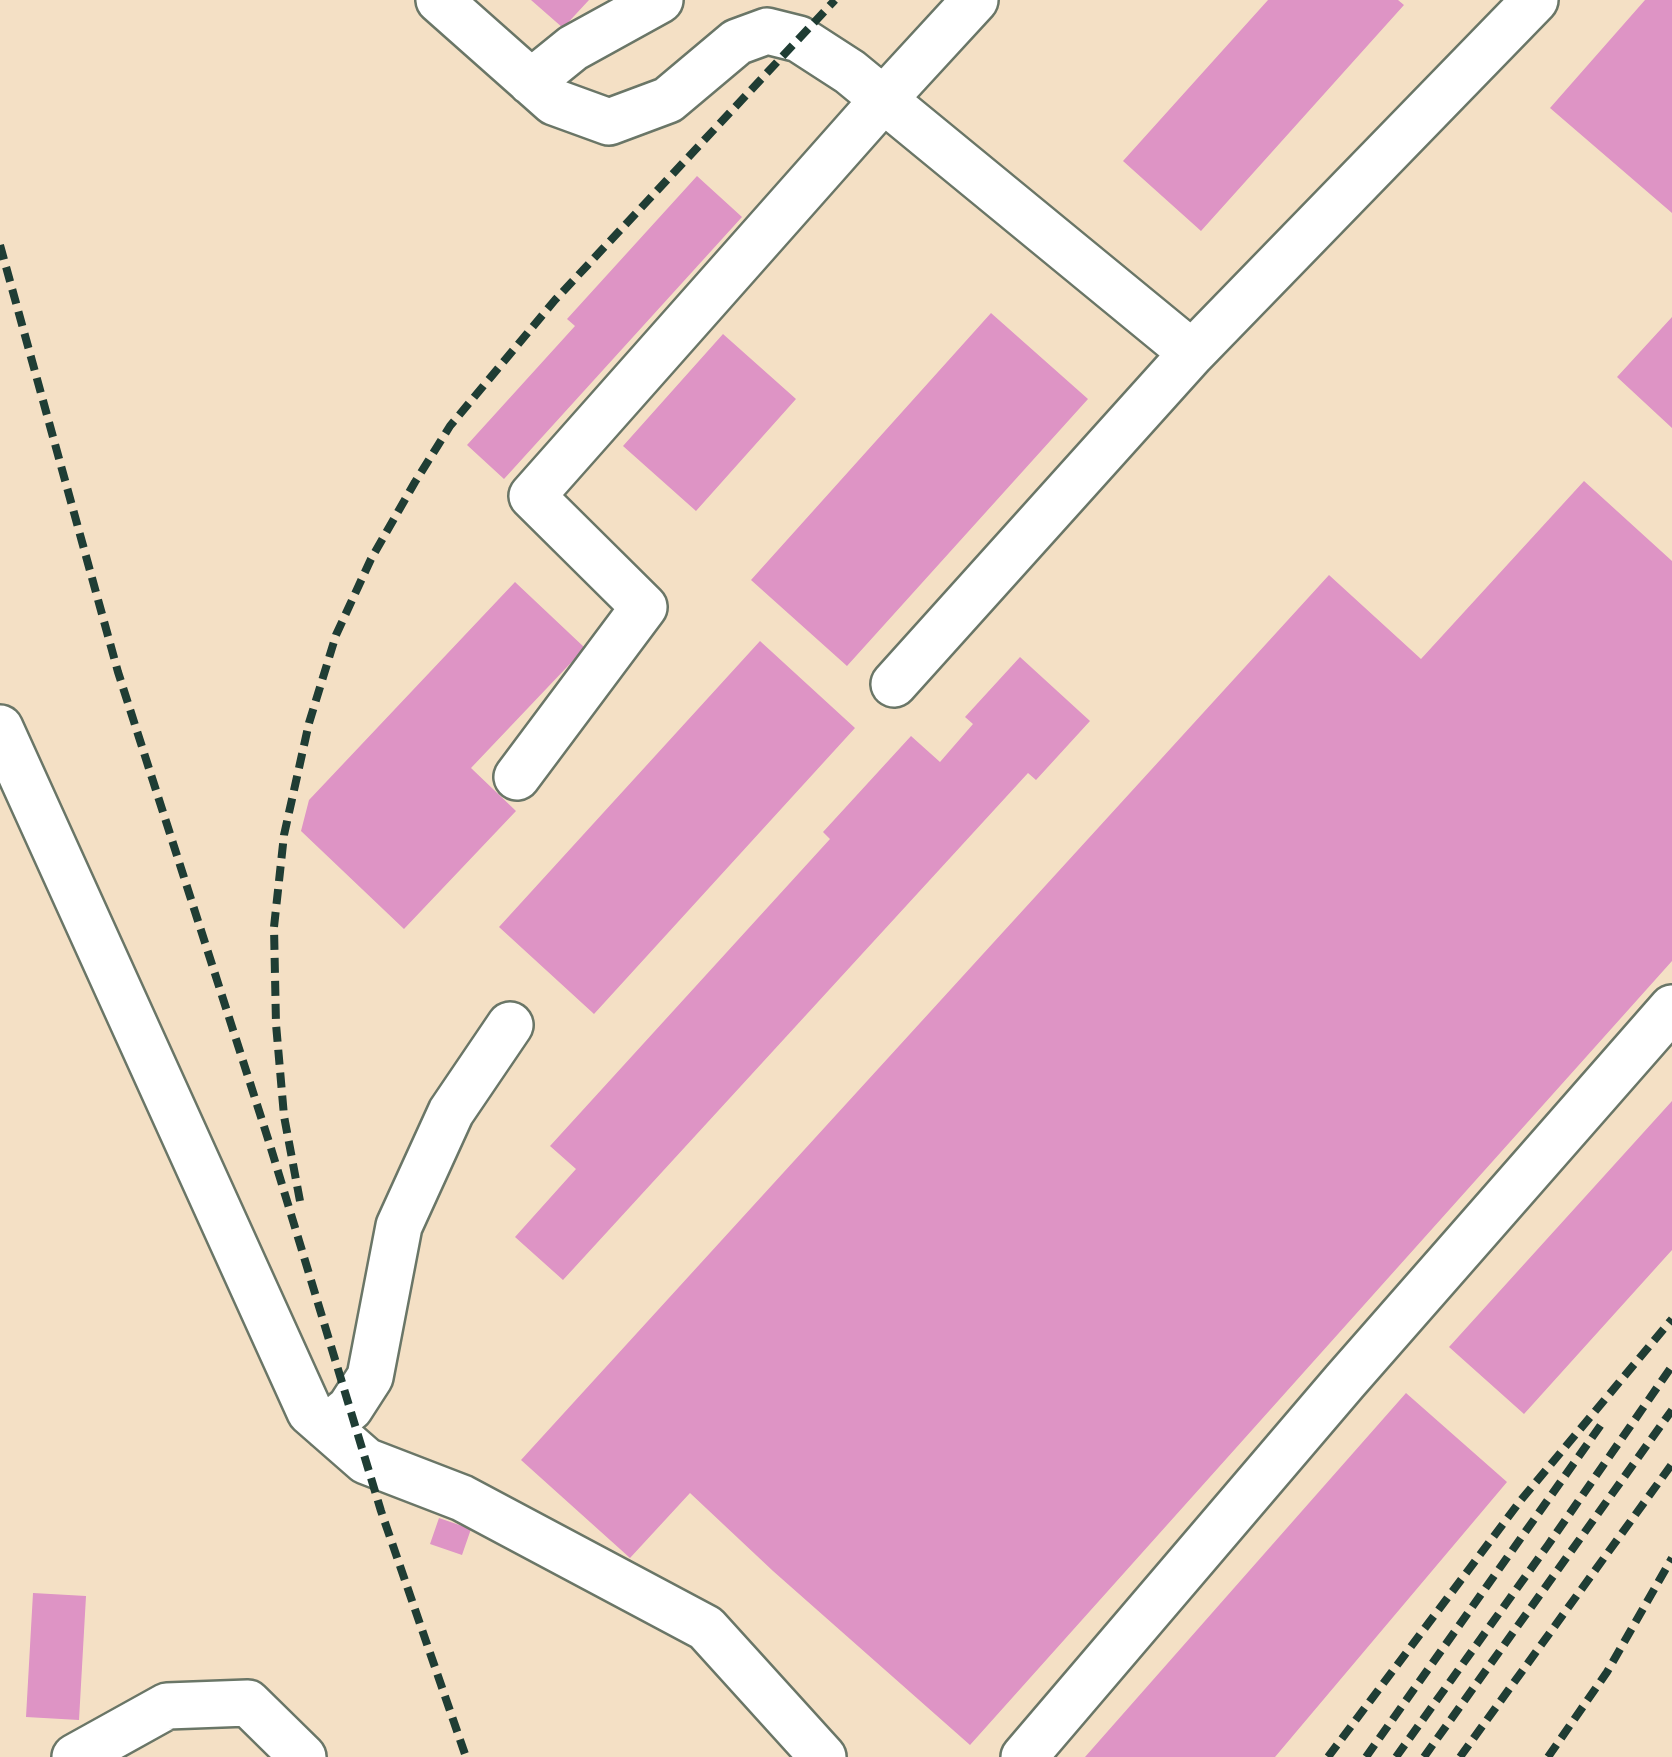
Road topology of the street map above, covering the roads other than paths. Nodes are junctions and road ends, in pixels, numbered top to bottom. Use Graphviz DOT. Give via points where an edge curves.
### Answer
graph roads {
  1 [pos="438,0"];
  2 [pos="660,0"];
  3 [pos="975,0"];
  4 [pos="1535,0"];
  5 [pos="531,82"];
  6 [pos="883,100"];
  7 [pos="1192,353"];
  8 [pos="894,684"];
  9 [pos="0,728"];
  10 [pos="517,777"];
  11 [pos="1672,1008"];
  12 [pos="510,1025"];
  13 [pos="327,1427"];
  14 [pos="75,1757"];
  15 [pos="303,1757"];
  16 [pos="824,1757"];
  17 [pos="1024,1757"];
  1 -- 5 [label="lane"];
  2 -- 5 [label="lane" via="573,48"];
  3 -- 6 [label="lane"];
  4 -- 7 [label="lane"];
  5 -- 6 [label="lane" via="554,102 610,122 668,100 736,42 767,31 800,39"];
  6 -- 7 [label="lane"];
  6 -- 10 [label="lane" via="532,496 644,607"];
  7 -- 8 [label="lane"];
  9 -- 13 [label="lane" via="310,1412"];
  11 -- 17 [label="lane"];
  12 -- 13 [label="lane" via="451,1112 399,1226 370,1377 350,1408"];
  13 -- 16 [label="lane" via="366,1461 462,1498 706,1628"];
  14 -- 15 [label="lane" via="168,1706 248,1703"];
}
